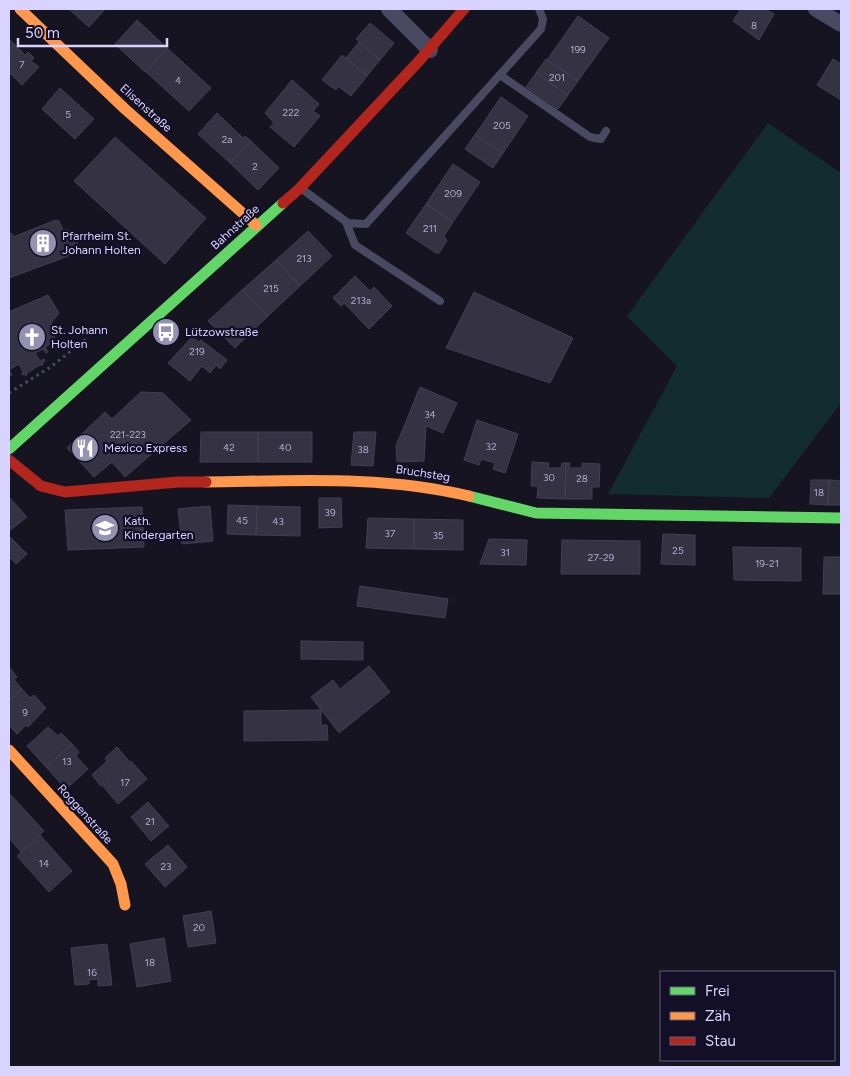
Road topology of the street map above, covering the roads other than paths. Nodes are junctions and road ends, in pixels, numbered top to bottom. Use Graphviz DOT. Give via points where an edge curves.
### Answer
graph roads {
  1 [pos="21,9"];
  2 [pos="389,9"];
  3 [pos="464,9"];
  4 [pos="539,9"];
  5 [pos="816,9"];
  6 [pos="841,24"];
  7 [pos="430,50"];
  8 [pos="500,75"];
  9 [pos="606,131"];
  10 [pos="300,188"];
  11 [pos="346,222"];
  12 [pos="256,225"];
  13 [pos="440,301"];
  14 [pos="9,449"];
  15 [pos="9,460"];
  16 [pos="841,518"];
  17 [pos="9,750"];
  18 [pos="125,905"];
  1 -- 12 [label="street, Elisenstraße" via="125,108"];
  2 -- 7 [label="street"];
  3 -- 7 [label="street, Bahnstraße"];
  4 -- 8 [label="lane" via="543,19 541,29"];
  5 -- 6 [label="street"];
  7 -- 10 [label="street, Bahnstraße"];
  8 -- 9 [label="lane" via="590,137 601,139"];
  8 -- 11 [label="lane" via="366,224"];
  10 -- 11 [label="lane"];
  10 -- 12 [label="street, Bahnstraße"];
  11 -- 13 [label="lane" via="355,245"];
  12 -- 14 [label="street, Bahnstraße"];
  15 -- 16 [label="street, Bruchsteg" via="41,486 65,492 178,482 382,481 432,487 536,513"];
  17 -- 18 [label="street, Roggenstraße" via="113,864"];
}
